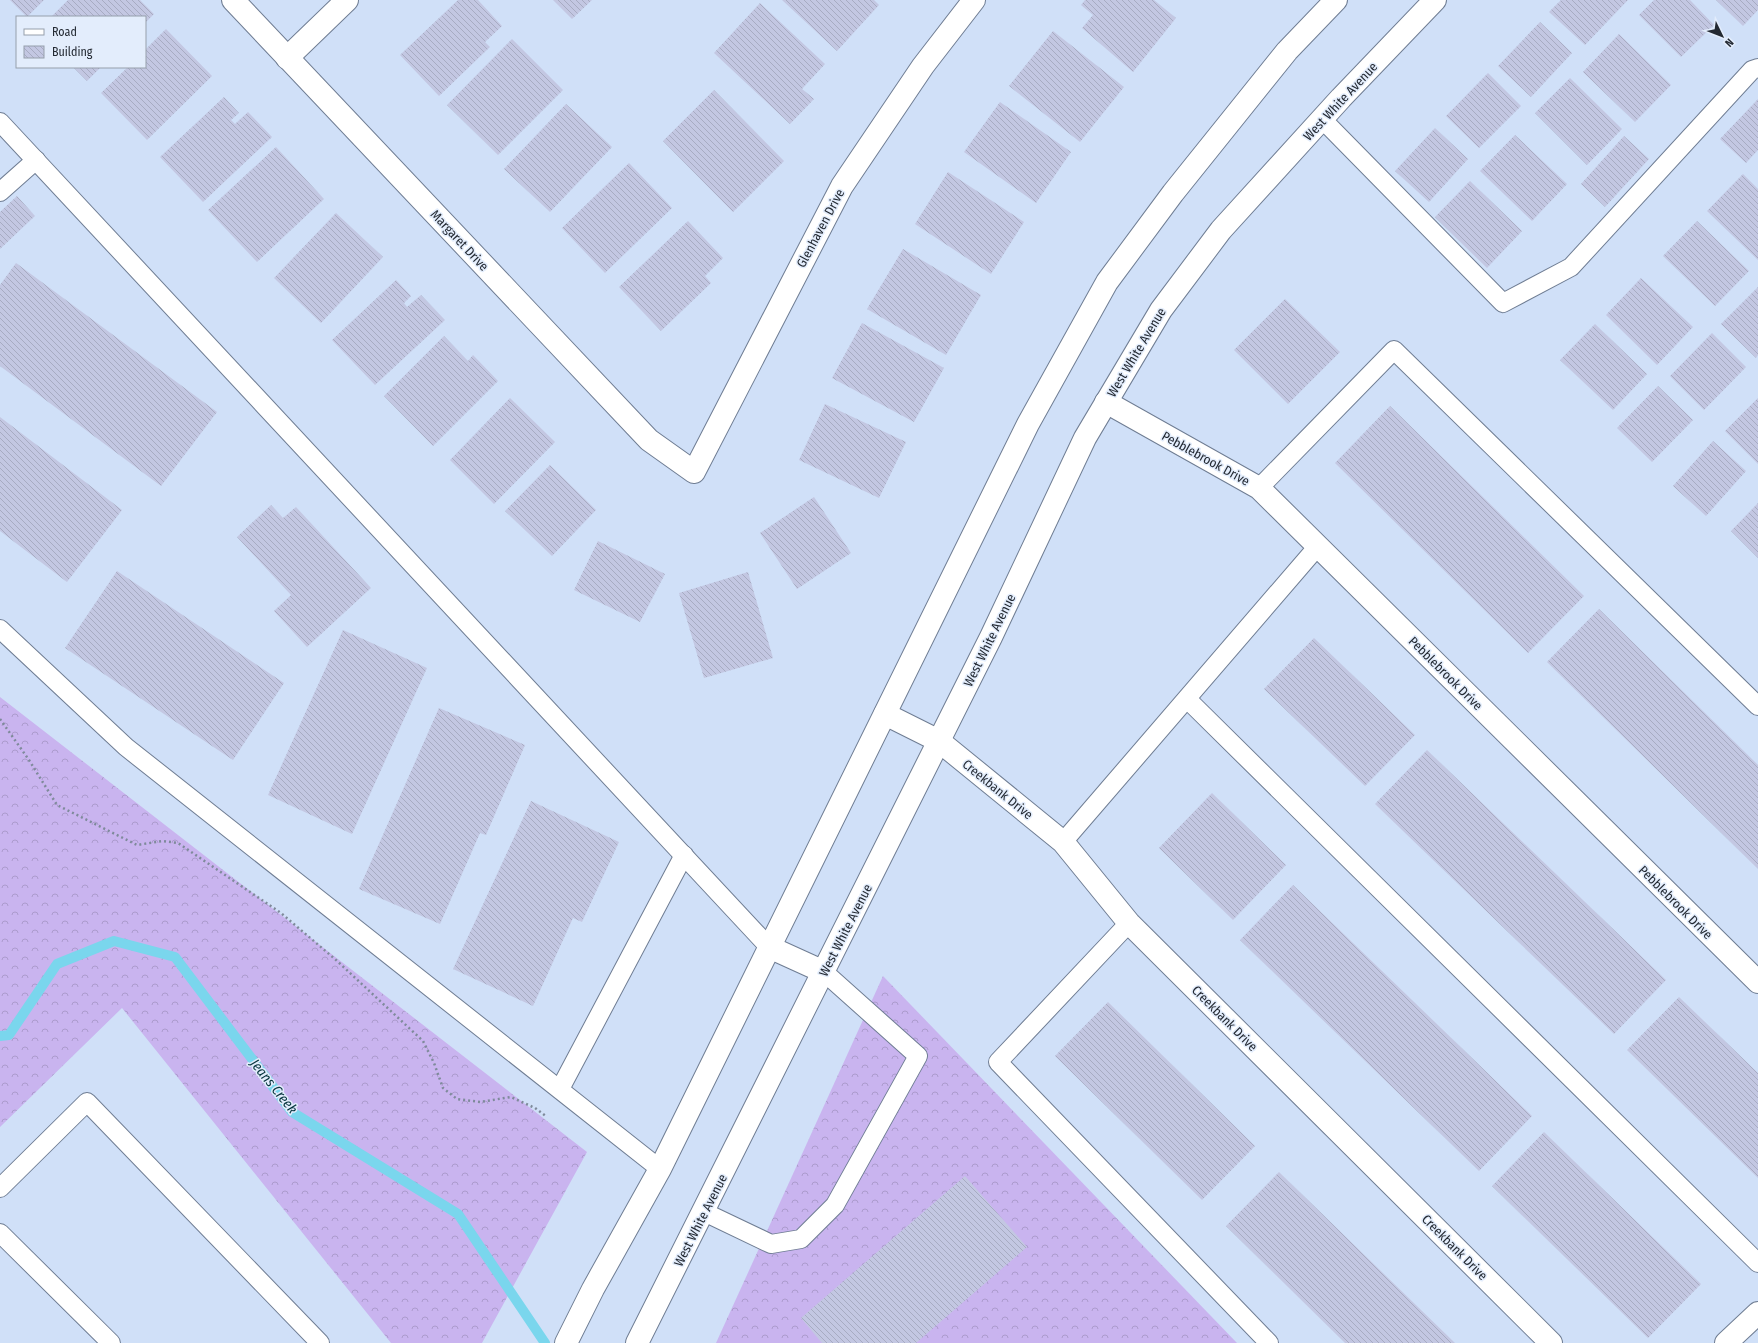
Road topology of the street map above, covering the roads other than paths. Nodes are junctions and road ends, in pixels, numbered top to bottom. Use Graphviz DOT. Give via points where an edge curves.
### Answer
graph roads {
  1 [pos="233,0"];
  2 [pos="347,0"];
  3 [pos="974,0"];
  4 [pos="1336,0"];
  5 [pos="1435,0"];
  6 [pos="287,58"];
  7 [pos="1758,68"];
  8 [pos="1322,119"];
  9 [pos="0,122"];
  10 [pos="36,160"];
  11 [pos="0,192"];
  12 [pos="1106,402"];
  13 [pos="694,472"];
  14 [pos="1259,488"];
  15 [pos="1318,546"];
  16 [pos="0,629"];
  17 [pos="1186,698"];
  18 [pos="1758,706"];
  19 [pos="884,714"];
  20 [pos="939,741"];
  21 [pos="1063,842"];
  22 [pos="684,855"];
  23 [pos="1129,923"];
  24 [pos="769,947"];
  25 [pos="824,972"];
  26 [pos="1758,982"];
  27 [pos="560,1089"];
  28 [pos="660,1169"];
  29 [pos="0,1188"];
  30 [pos="704,1212"];
  31 [pos="0,1234"];
  32 [pos="1758,1263"];
  33 [pos="1758,1313"];
  34 [pos="637,1342"];
  35 [pos="111,1343"];
  36 [pos="320,1343"];
  37 [pos="566,1343"];
  38 [pos="1270,1343"];
  39 [pos="1551,1343"];
  40 [pos="1726,1343"];
  1 -- 6 [label="main road, Margaret Drive"];
  2 -- 6 [label="main road"];
  3 -- 13 [label="main road, Glenhaven Drive" via="923,66 842,186"];
  4 -- 19 [label="main road" via="1287,51 1173,193 1107,282 1028,424"];
  5 -- 8 [label="main road, West White Avenue"];
  6 -- 13 [label="main road, Margaret Drive" via="649,440"];
  7 -- 8 [label="lane" via="1752,70 1571,267 1503,303"];
  8 -- 12 [label="main road, West White Avenue" via="1221,230 1161,310"];
  9 -- 10 [label="lane"];
  10 -- 11 [label="lane"];
  10 -- 22 [label="lane"];
  12 -- 14 [label="main road, Pebblebrook Drive"];
  12 -- 20 [label="main road, West White Avenue" via="1085,438"];
  14 -- 15 [label="main road, Pebblebrook Drive"];
  14 -- 18 [label="lane" via="1394,350"];
  15 -- 17 [label="lane"];
  15 -- 26 [label="main road, Pebblebrook Drive"];
  16 -- 27 [label="lane" via="126,746"];
  17 -- 21 [label="lane"];
  17 -- 32 [label="lane"];
  19 -- 20 [label="main road, Creekbank Drive"];
  19 -- 24 [label="main road"];
  20 -- 21 [label="main road, Creekbank Drive"];
  20 -- 25 [label="main road, West White Avenue"];
  21 -- 23 [label="main road, Creekbank Drive"];
  22 -- 24 [label="lane"];
  22 -- 27 [label="lane"];
  23 -- 38 [label="lane" via="998,1062"];
  23 -- 39 [label="main road, Creekbank Drive"];
  24 -- 25 [label="main road"];
  24 -- 28 [label="main road"];
  25 -- 30 [label="main road, West White Avenue"];
  25 -- 30 [label="lane" via="918,1056 835,1204 801,1239 771,1244"];
  27 -- 28 [label="lane"];
  28 -- 37 [label="main road"];
  29 -- 36 [label="lane" via="87,1102"];
  30 -- 34 [label="main road, West White Avenue"];
  31 -- 35 [label="lane"];
  33 -- 40 [label="main road"];
}
